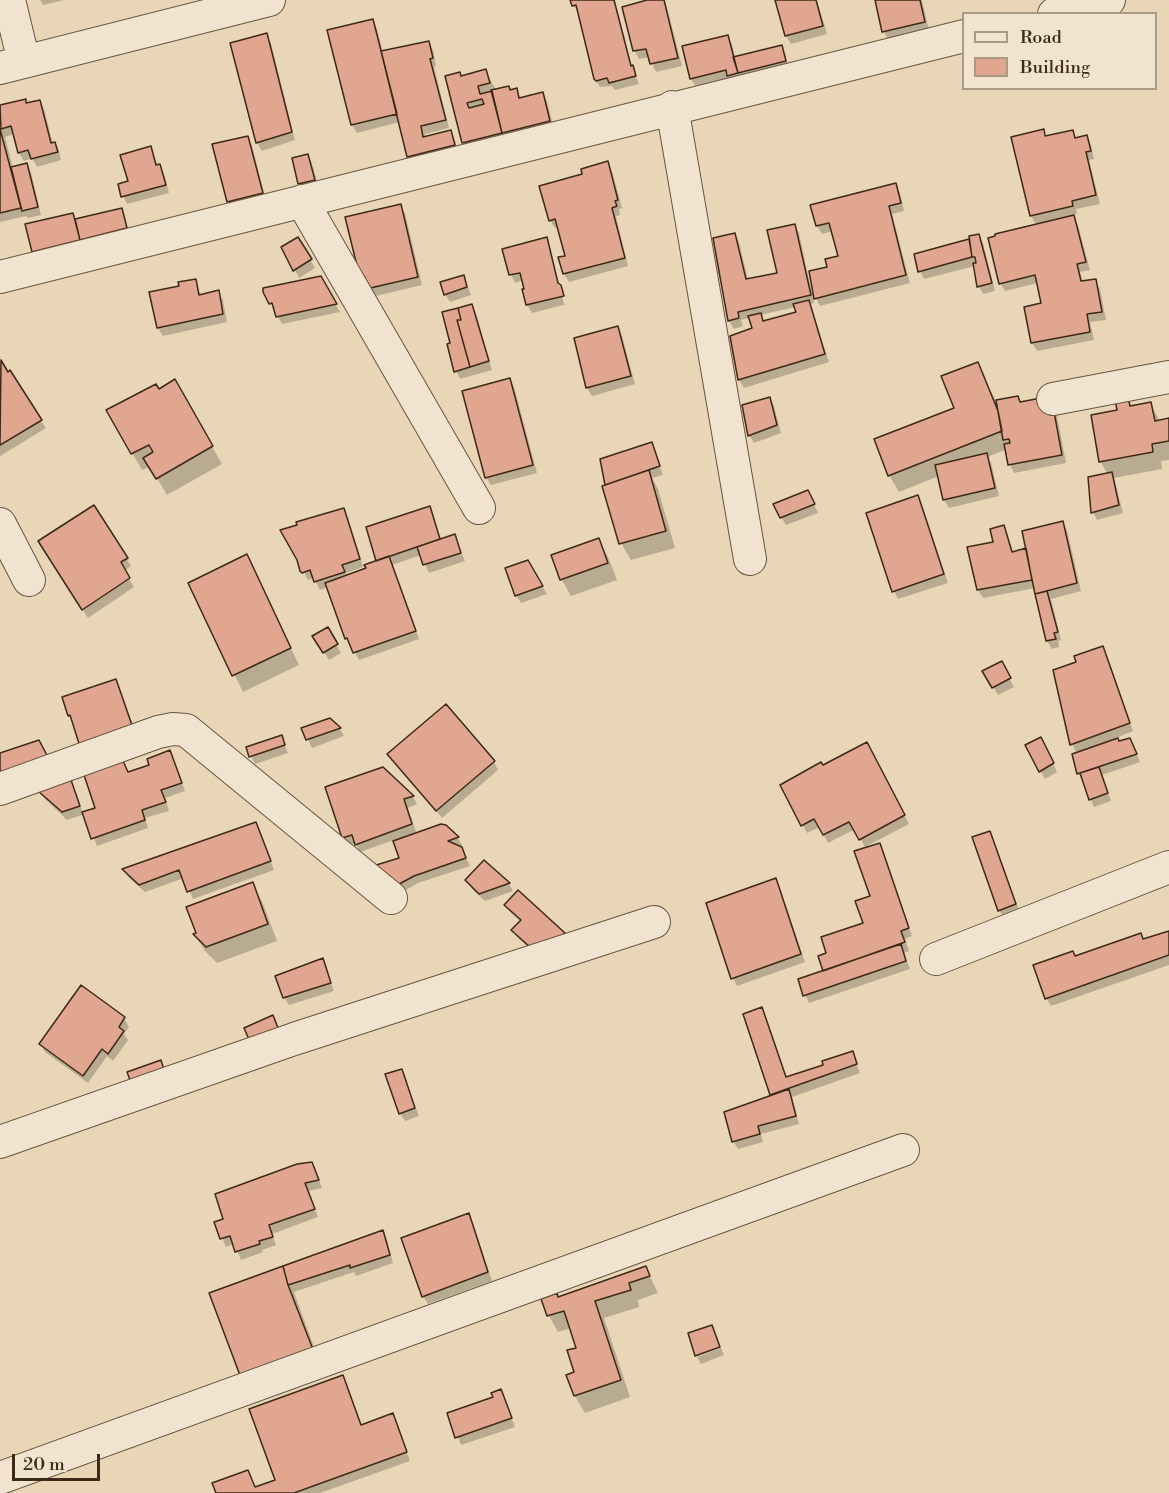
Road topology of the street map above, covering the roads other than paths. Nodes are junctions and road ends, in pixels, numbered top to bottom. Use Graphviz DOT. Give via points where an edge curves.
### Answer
graph roads {
  1 [pos="9,0"];
  2 [pos="269,0"];
  3 [pos="1109,0"];
  4 [pos="1062,12"];
  5 [pos="962,36"];
  6 [pos="12,65"];
  7 [pos="672,107"];
  8 [pos="302,201"];
  9 [pos="0,277"];
  10 [pos="1169,377"];
  11 [pos="1053,399"];
  12 [pos="479,508"];
  13 [pos="0,524"];
  14 [pos="750,558"];
  15 [pos="29,580"];
  16 [pos="0,789"];
  17 [pos="1169,867"];
  18 [pos="391,898"];
  19 [pos="654,922"];
  20 [pos="936,959"];
  21 [pos="0,1142"];
  22 [pos="903,1150"];
  23 [pos="0,1478"];
  1 -- 6 [label="street"];
  2 -- 6 [label="street"];
  3 -- 4 [label="street"];
  5 -- 7 [label="street"];
  7 -- 8 [label="street"];
  7 -- 14 [label="street"];
  8 -- 9 [label="street"];
  8 -- 12 [label="street"];
  10 -- 11 [label="street"];
  13 -- 15 [label="street"];
  16 -- 18 [label="street" via="158,732 186,730"];
  17 -- 20 [label="street"];
  19 -- 21 [label="street" via="294,1038"];
  22 -- 23 [label="street"];
}
